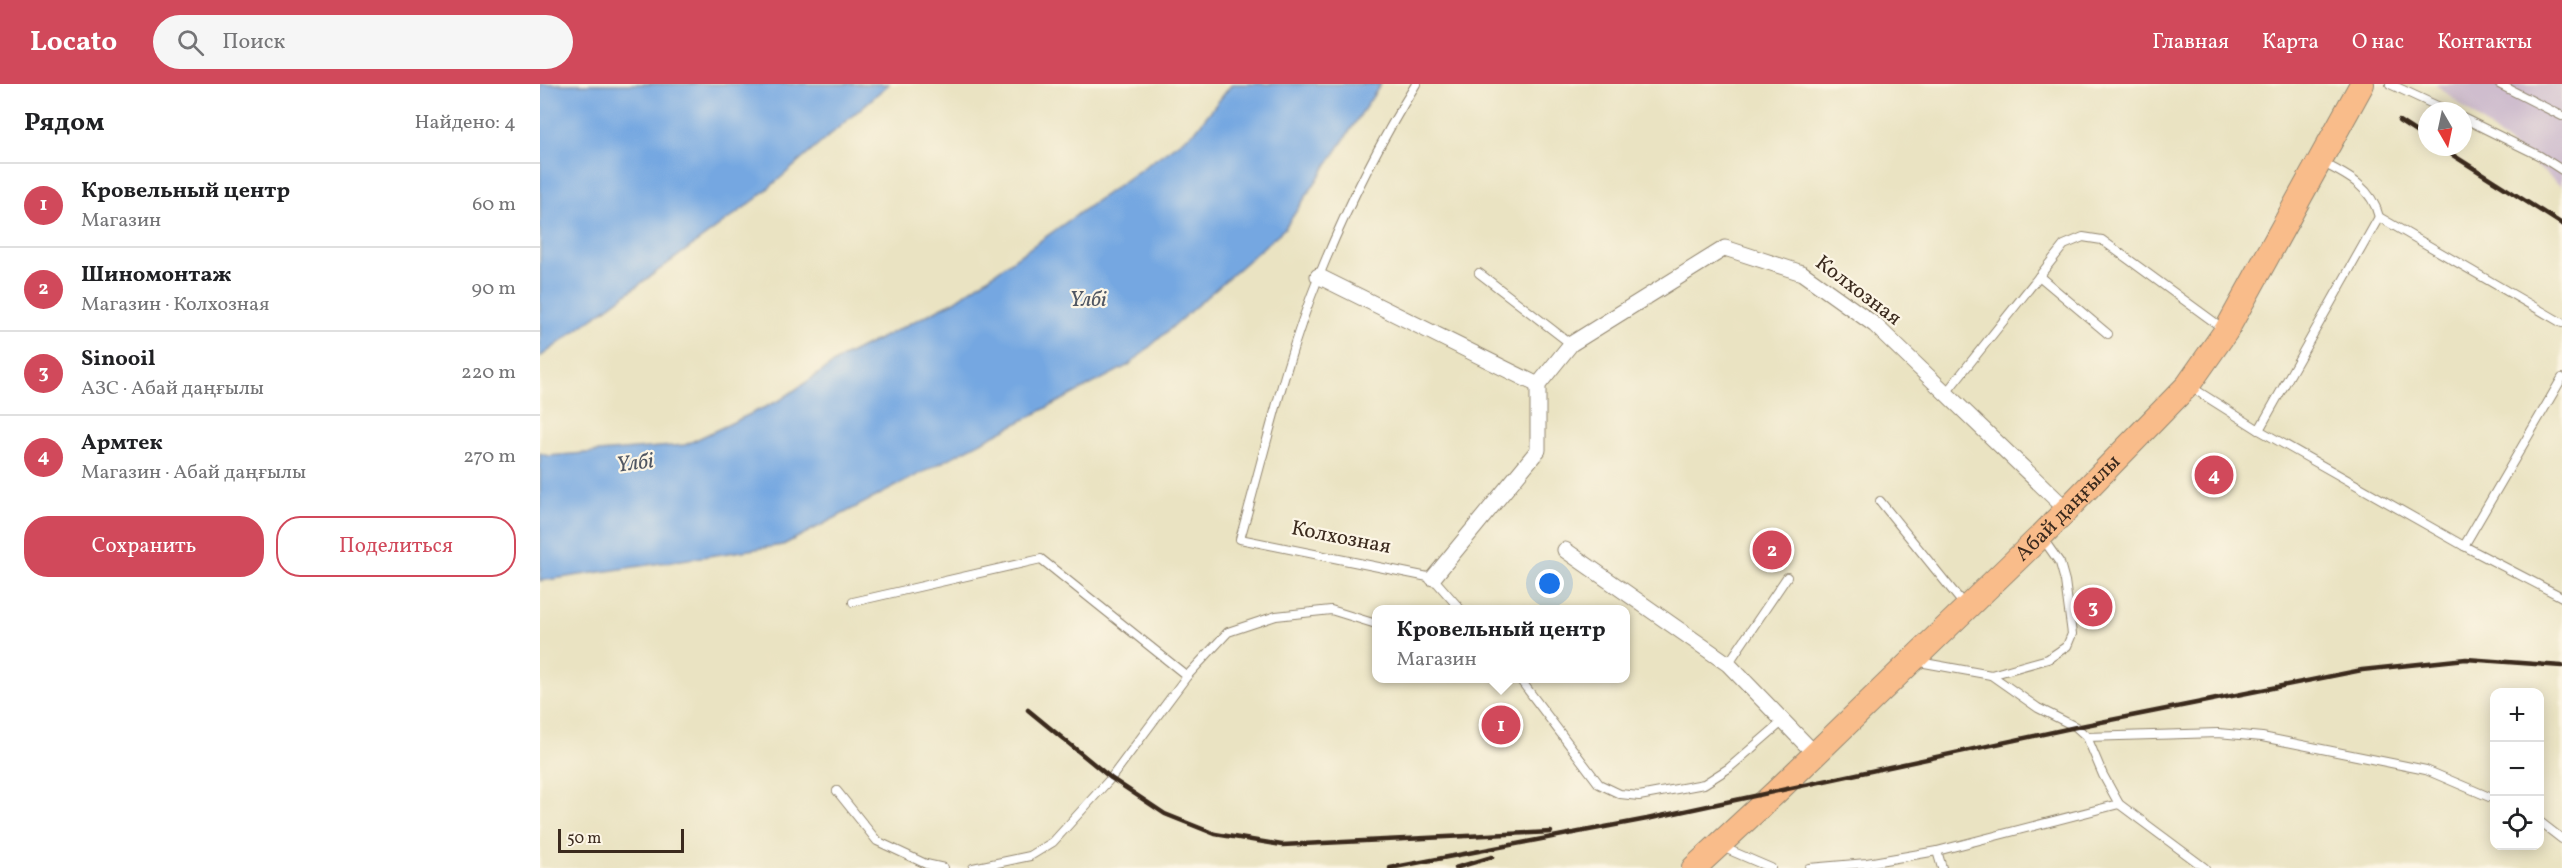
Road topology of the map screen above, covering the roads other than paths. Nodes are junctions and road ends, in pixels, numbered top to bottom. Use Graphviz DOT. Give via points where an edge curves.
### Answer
graph roads {
  1 [pos="1416,84"];
  2 [pos="2362,84"];
  3 [pos="2390,84"];
  4 [pos="2499,84"];
  5 [pos="2429,102"];
  6 [pos="2562,116"];
  7 [pos="2472,122"];
  8 [pos="2319,161"];
  9 [pos="2562,170"];
  10 [pos="2379,217"];
  11 [pos="1479,273"];
  12 [pos="1318,276"];
  13 [pos="2039,276"];
  14 [pos="2562,323"];
  15 [pos="2226,330"];
  16 [pos="2108,334"];
  17 [pos="1570,344"];
  18 [pos="2562,378"];
  19 [pos="1538,385"];
  20 [pos="2188,385"];
  21 [pos="1946,393"];
  22 [pos="2259,430"];
  23 [pos="1881,501"];
  24 [pos="2065,508"];
  25 [pos="2040,536"];
  26 [pos="2464,546"];
  27 [pos="1565,550"];
  28 [pos="1787,577"];
  29 [pos="1433,578"];
  30 [pos="2562,597"];
  31 [pos="853,602"];
  32 [pos="1457,605"];
  33 [pos="1966,608"];
  34 [pos="1372,622"];
  35 [pos="1912,660"];
  36 [pos="1728,664"];
  37 [pos="1991,675"];
  38 [pos="1187,676"];
  39 [pos="1523,683"];
  40 [pos="1782,722"];
  41 [pos="2087,737"];
  42 [pos="1815,754"];
  43 [pos="837,791"];
  44 [pos="2490,797"];
  45 [pos="2119,804"];
  46 [pos="2544,825"];
  47 [pos="2562,838"];
  48 [pos="1718,845"];
  49 [pos="1937,851"];
  50 [pos="944,868"];
  51 [pos="973,868"];
  52 [pos="1694,868"];
  53 [pos="1771,868"];
  54 [pos="1809,868"];
  55 [pos="1942,868"];
  56 [pos="2205,868"];
  1 -- 12 [label="lane" via="1380,142"];
  2 -- 8 [label="main road, Абай даңғылы"];
  3 -- 5 [label="lane"];
  4 -- 6 [label="lane"];
  7 -- 9 [label="lane"];
  8 -- 10 [label="lane" via="2349,176 2375,200"];
  8 -- 15 [label="main road, Абай даңғылы"];
  10 -- 14 [label="lane"];
  10 -- 22 [label="lane"];
  11 -- 17 [label="lane"];
  12 -- 19 [label="street"];
  12 -- 29 [label="lane, Колхозная" via="1240,539"];
  13 -- 15 [label="lane" via="2064,245 2083,237 2102,240"];
  13 -- 16 [label="lane"];
  13 -- 21 [label="lane"];
  15 -- 20 [label="main road, Абай даңғылы"];
  17 -- 19 [label="street, Колхозная"];
  17 -- 21 [label="street, Колхозная" via="1725,248 1802,273 1875,325"];
  18 -- 26 [label="lane"];
  19 -- 29 [label="street" via="1538,450"];
  20 -- 22 [label="lane"];
  20 -- 24 [label="main road, Абай даңғылы"];
  21 -- 24 [label="street, Колхозная"];
  22 -- 26 [label="lane"];
  23 -- 33 [label="lane"];
  24 -- 25 [label="main road, Абай даңғылы"];
  25 -- 33 [label="main road, Абай даңғылы"];
  25 -- 37 [label="lane" via="2060,563 2072,634 2067,646 2048,659"];
  26 -- 30 [label="lane"];
  27 -- 36 [label="street"];
  28 -- 36 [label="lane"];
  29 -- 32 [label="lane"];
  31 -- 38 [label="lane" via="1041,559"];
  33 -- 35 [label="main road, Абай даңғылы"];
  34 -- 38 [label="lane" via="1331,610 1276,615 1228,632"];
  35 -- 37 [label="lane"];
  35 -- 42 [label="main road, Абай даңғылы"];
  36 -- 40 [label="street"];
  37 -- 41 [label="lane"];
  38 -- 51 [label="lane" via="1111,778 1053,842 1030,856"];
  39 -- 40 [label="lane" via="1599,784 1620,795 1648,795 1704,783 1729,768"];
  40 -- 42 [label="street"];
  41 -- 44 [label="lane" via="2218,733 2262,737 2426,770"];
  41 -- 45 [label="lane"];
  42 -- 48 [label="main road, Абай даңғылы"];
  43 -- 50 [label="lane" via="877,841 926,864"];
  45 -- 49 [label="lane"];
  45 -- 56 [label="lane"];
  46 -- 47 [label="lane"];
  48 -- 52 [label="main road, Абай даңғылы"];
  48 -- 53 [label="lane"];
  49 -- 54 [label="lane"];
  49 -- 55 [label="lane"];
}
